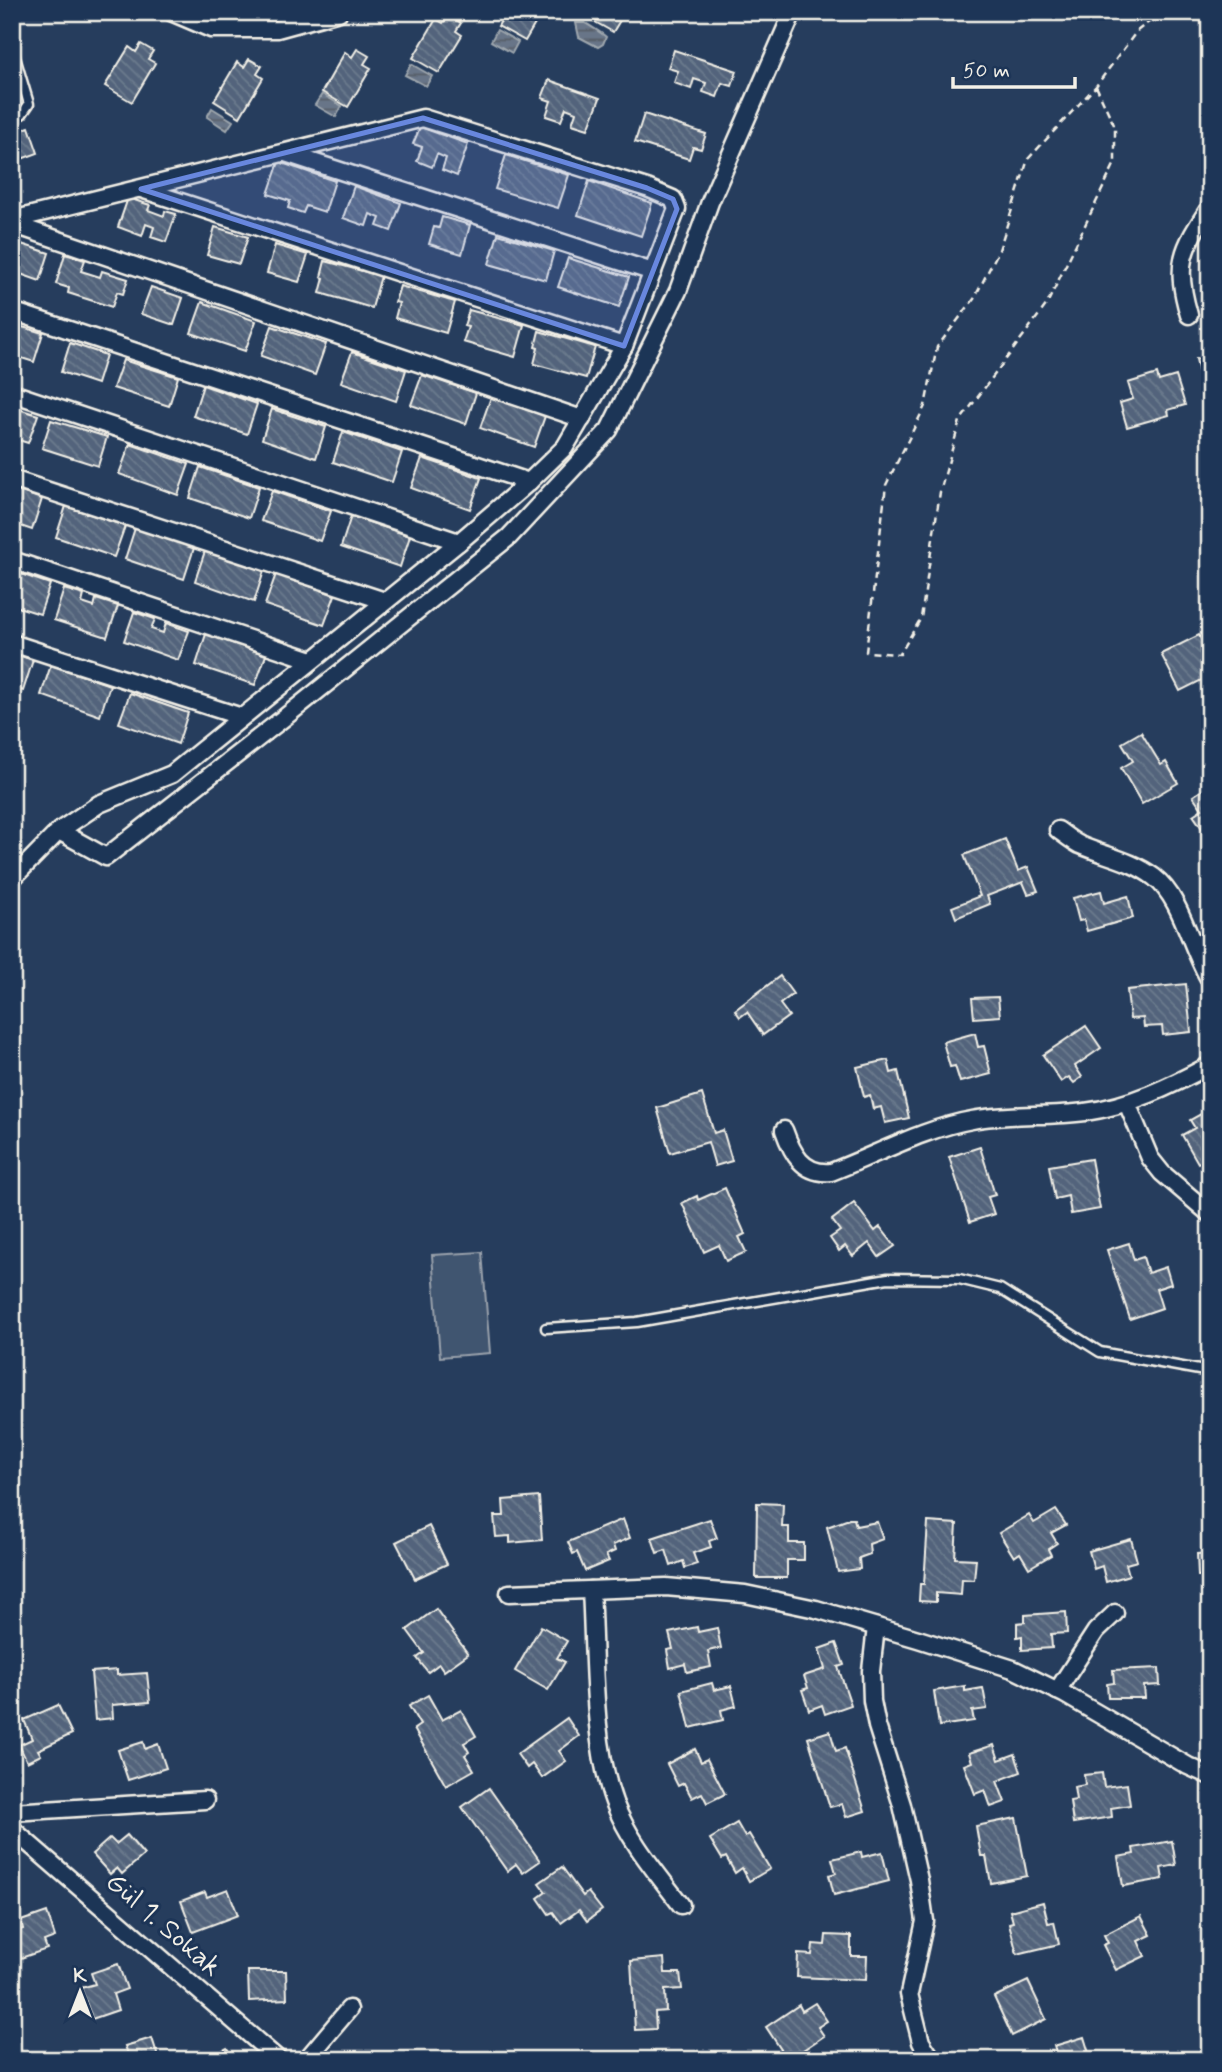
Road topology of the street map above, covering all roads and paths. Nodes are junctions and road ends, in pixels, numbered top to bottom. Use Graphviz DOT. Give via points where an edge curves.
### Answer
graph roads {
  1 [pos="171,12"];
  2 [pos="339,12"];
  3 [pos="793,12"];
  4 [pos="1162,12"];
  5 [pos="12,47"];
  6 [pos="1096,86"];
  7 [pos="12,118"];
  8 [pos="285,153"];
  9 [pos="141,189"];
  10 [pos="1210,207"];
  11 [pos="12,222"];
  12 [pos="653,272"];
  13 [pos="12,311"];
  14 [pos="1189,315"];
  15 [pos="624,346"];
  16 [pos="12,393"];
  17 [pos="582,419"];
  18 [pos="12,479"];
  19 [pos="529,482"];
  20 [pos="459,542"];
  21 [pos="12,560"];
  22 [pos="386,601"];
  23 [pos="12,643"];
  24 [pos="313,660"];
  25 [pos="242,718"];
  26 [pos="1058,830"];
  27 [pos="59,831"];
  28 [pos="12,879"];
  29 [pos="1210,980"];
  30 [pos="1210,1065"];
  31 [pos="1127,1103"];
  32 [pos="784,1130"];
  33 [pos="1210,1214"];
  34 [pos="546,1328"];
  35 [pos="1210,1372"];
  36 [pos="591,1590"];
  37 [pos="509,1592"];
  38 [pos="1115,1613"];
  39 [pos="876,1627"];
  40 [pos="1058,1691"];
  41 [pos="1210,1776"];
  42 [pos="205,1800"];
  43 [pos="12,1812"];
  44 [pos="12,1829"];
  45 [pos="681,1905"];
  46 [pos="349,2008"];
  47 [pos="279,2060"];
  48 [pos="306,2060"];
  49 [pos="933,2060"];
  1 -- 2 [label="street" via="211,29 276,29"];
  3 -- 27 [label="street" via="710,202 678,291 610,430 509,537 106,857"];
  4 -- 6 [label="path" via="1137,31"];
  5 -- 7 [label="lane" via="29,104"];
  6 -- 6 [label="path" via="1115,127 1115,163 1047,304 960,421 940,492 921,618 900,654 866,652 886,485 925,407 937,347 974,299 999,250 1028,159"];
  8 -- 9 [label="street"];
  8 -- 12 [label="street"];
  8 -- 12 [label="street" via="423,117 647,188 673,199 677,209"];
  9 -- 11 [label="street"];
  9 -- 15 [label="street"];
  10 -- 14 [label="street" via="1183,253 1181,274"];
  11 -- 17 [label="street"];
  12 -- 15 [label="street"];
  13 -- 19 [label="street"];
  15 -- 17 [label="street"];
  16 -- 20 [label="street"];
  17 -- 19 [label="street" via="565,447"];
  18 -- 22 [label="street"];
  19 -- 20 [label="street"];
  20 -- 22 [label="street"];
  21 -- 24 [label="street"];
  22 -- 24 [label="street"];
  23 -- 25 [label="street"];
  24 -- 25 [label="street"];
  25 -- 27 [label="street" via="172,774 99,804"];
  26 -- 29 [label="street" via="1080,845 1119,858 1156,878 1170,894"];
  27 -- 28 [label="street"];
  30 -- 31 [label="street"];
  31 -- 32 [label="street" via="1085,1112 972,1120 821,1173 800,1162"];
  31 -- 33 [label="street" via="1150,1158"];
  34 -- 35 [label="lane" via="637,1322 888,1278 959,1279 999,1289 1100,1352"];
  36 -- 37 [label="street"];
  36 -- 39 [label="street" via="666,1587 745,1594"];
  36 -- 45 [label="street" via="604,1768 615,1804 634,1841"];
  38 -- 40 [label="street" via="1080,1652"];
  39 -- 40 [label="street" via="1013,1669"];
  39 -- 49 [label="street" via="872,1701 902,1805 925,1921 909,1994 921,2042"];
  40 -- 41 [label="street"];
  42 -- 43 [label="street"];
  44 -- 47 [label="street, Gül 1. Sokak"];
  46 -- 48 [label="street"];
}
